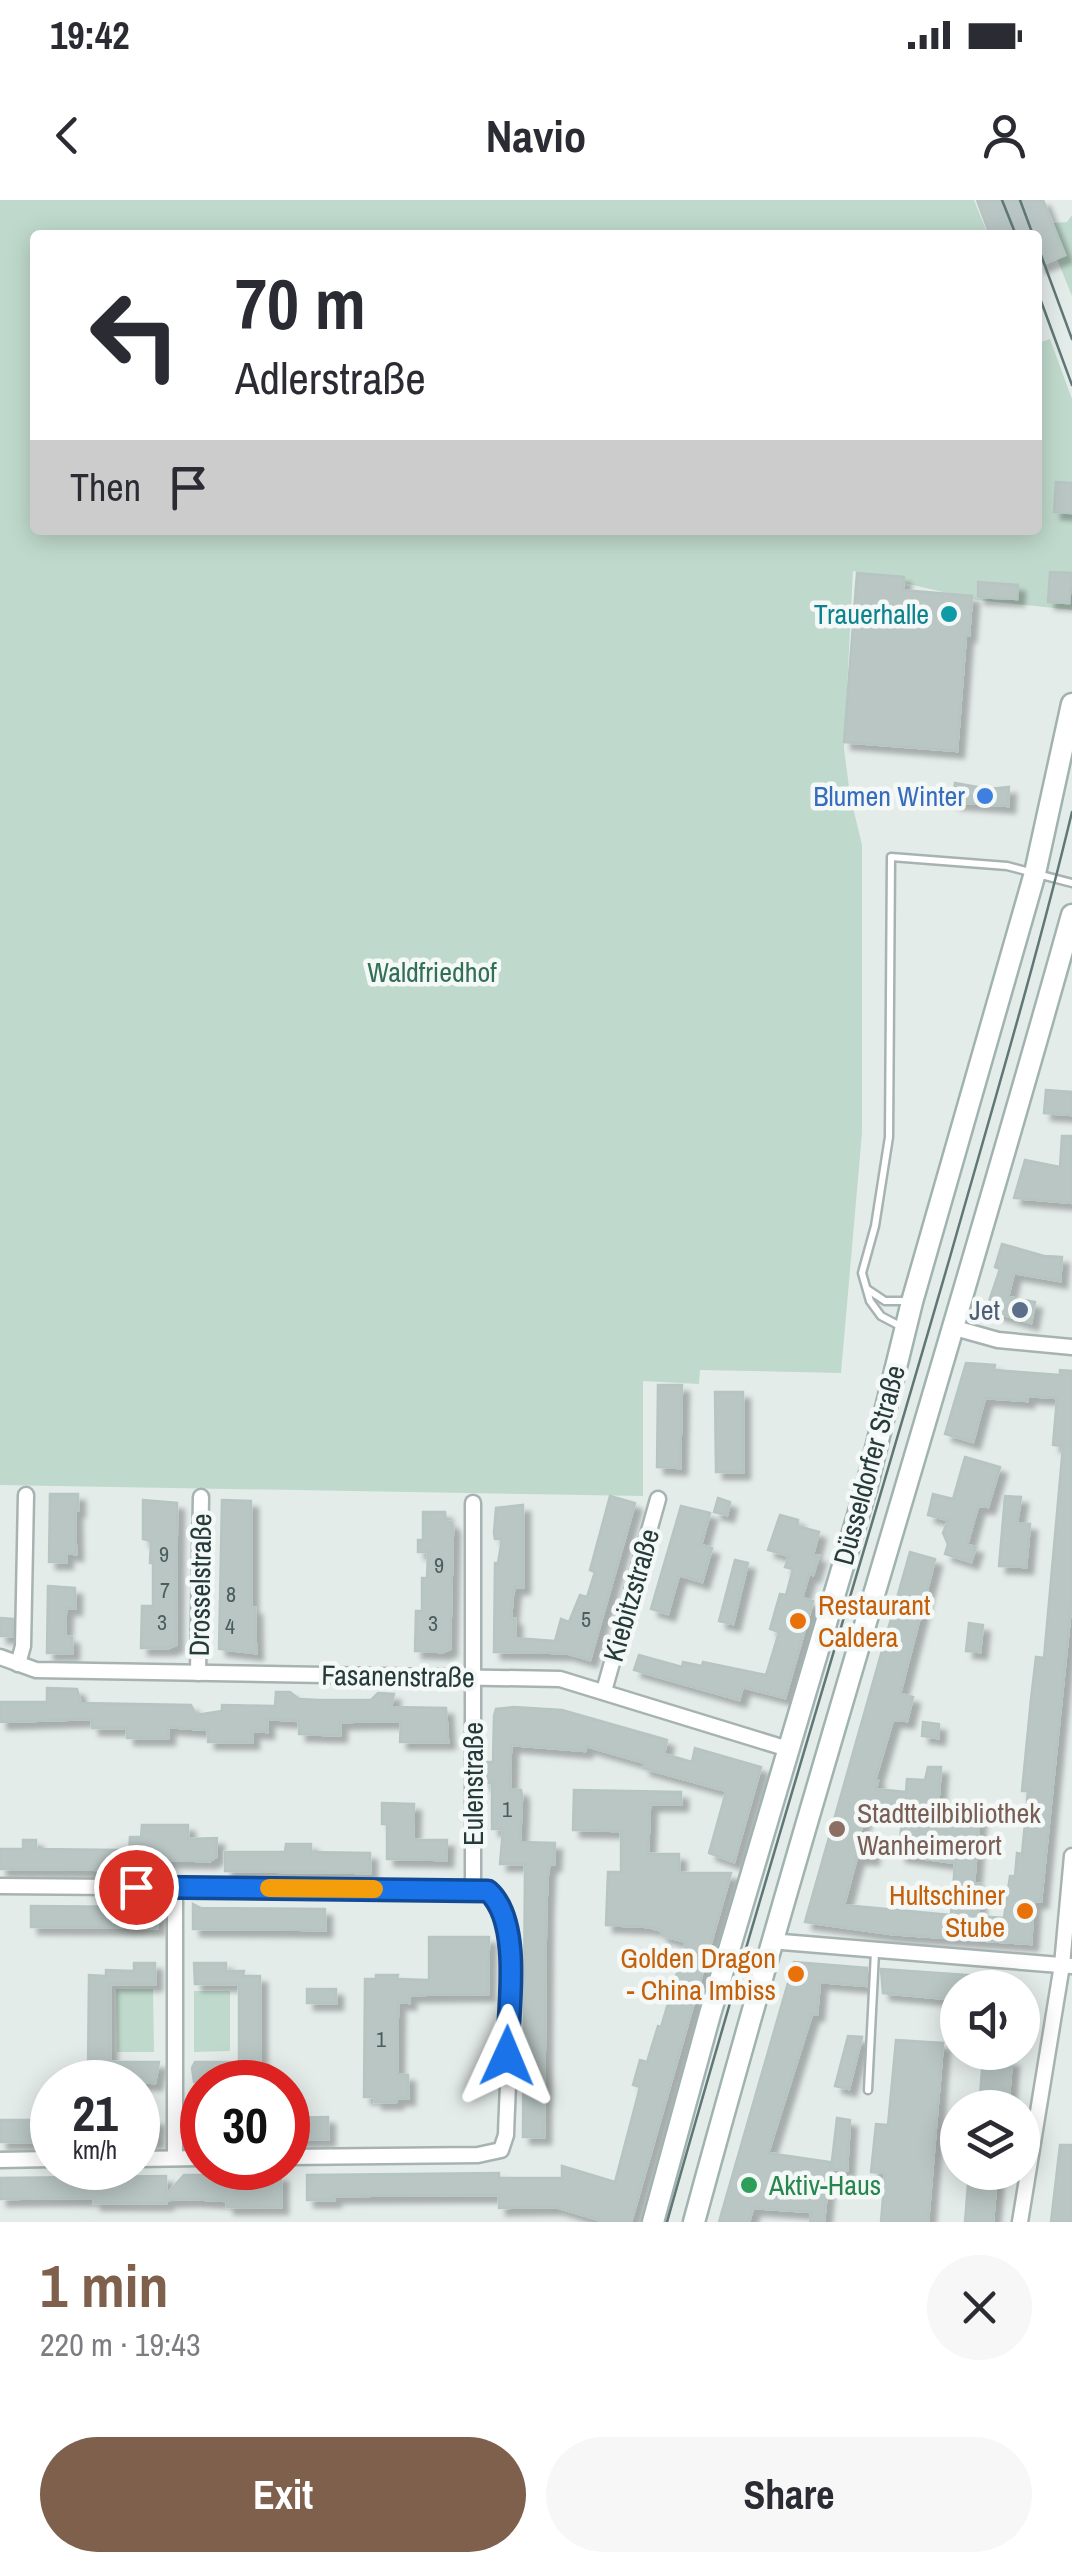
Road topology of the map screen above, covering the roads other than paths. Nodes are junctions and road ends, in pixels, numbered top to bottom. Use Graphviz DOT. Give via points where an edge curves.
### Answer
graph roads {
  1 [pos="1072,704"];
  2 [pos="1035,873"];
  3 [pos="1072,883"];
  4 [pos="1072,915"];
  5 [pos="865,1287"];
  6 [pos="912,1302"];
  7 [pos="955,1328"];
  8 [pos="905,1329"];
  9 [pos="1072,1347"];
  10 [pos="26,1496"];
  11 [pos="201,1496"];
  12 [pos="658,1499"];
  13 [pos="473,1502"];
  14 [pos="0,1657"];
  15 [pos="18,1664"];
  16 [pos="198,1672"];
  17 [pos="473,1678"];
  18 [pos="604,1691"];
  19 [pos="788,1748"];
  20 [pos="1072,1856"];
  21 [pos="0,1886"];
  22 [pos="175,1887"];
  23 [pos="473,1890"];
  24 [pos="770,1941"];
  25 [pos="875,1951"];
  26 [pos="1067,1965"];
  27 [pos="868,2090"];
  28 [pos="310,2157"];
  29 [pos="160,2158"];
  30 [pos="175,2158"];
  31 [pos="180,2158"];
  32 [pos="30,2159"];
  33 [pos="0,2160"];
  34 [pos="652,2222"];
  35 [pos="694,2222"];
  36 [pos="1020,2222"];
  1 -- 2 [label="main road, Düsseldorfer Straße"];
  2 -- 3 [label="lane"];
  2 -- 5 [label="lane" via="891,857 888,1137 862,1273"];
  2 -- 6 [label="main road, Düsseldorfer Straße"];
  4 -- 7 [label="main road, Düsseldorfer Straße"];
  5 -- 6 [label="lane" via="884,1301"];
  5 -- 8 [label="lane" via="882,1316"];
  6 -- 8 [label="main road, Düsseldorfer Straße"];
  7 -- 9 [label="street"];
  7 -- 24 [label="main road, Düsseldorfer Straße"];
  8 -- 19 [label="main road, Düsseldorfer Straße" via="867,1485"];
  10 -- 15 [label="street"];
  11 -- 16 [label="street, Drosselstraße"];
  12 -- 18 [label="street, Kiebitzstraße"];
  13 -- 17 [label="street, Eulenstraße"];
  14 -- 15 [label="street, Fasanenstraße"];
  15 -- 16 [label="street, Fasanenstraße" via="36,1670"];
  16 -- 17 [label="street, Fasanenstraße"];
  17 -- 18 [label="street, Fasanenstraße" via="560,1679"];
  17 -- 23 [label="street, Eulenstraße"];
  18 -- 19 [label="street, Fasanenstraße"];
  19 -- 34 [label="main road, Düsseldorfer Straße"];
  20 -- 26 [label="street"];
  21 -- 22 [label="street" via="19,1894"];
  22 -- 23 [label="street" via="331,1894"];
  22 -- 30 [label="street"];
  23 -- 28 [label="street" via="498,1900 510,1936 501,2150"];
  24 -- 25 [label="street"];
  24 -- 35 [label="main road, Düsseldorfer Straße"];
  25 -- 26 [label="street"];
  25 -- 27 [label="lane"];
  26 -- 36 [label="street"];
  29 -- 30 [label="street"];
  30 -- 31 [label="street"];
  32 -- 33 [label="street"];
}
